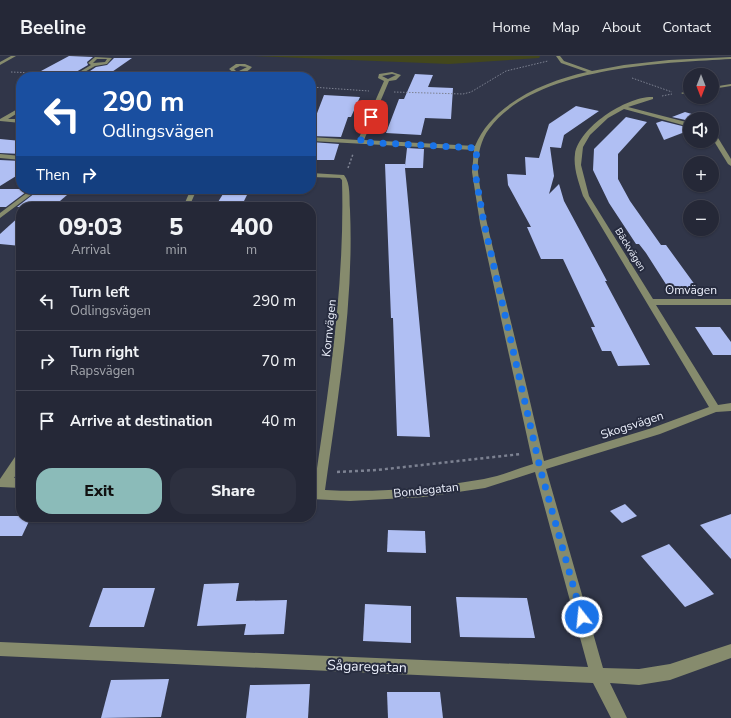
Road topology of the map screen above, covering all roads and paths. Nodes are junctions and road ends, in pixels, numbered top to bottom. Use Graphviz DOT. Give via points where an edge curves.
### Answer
graph roads {
  1 [pos="14,56"];
  2 [pos="559,58"];
  3 [pos="731,58"];
  4 [pos="0,59"];
  5 [pos="9,59"];
  6 [pos="0,64"];
  7 [pos="94,65"];
  8 [pos="605,69"];
  9 [pos="8,72"];
  10 [pos="16,72"];
  11 [pos="82,72"];
  12 [pos="590,72"];
  13 [pos="387,80"];
  14 [pos="731,85"];
  15 [pos="719,87"];
  16 [pos="316,88"];
  17 [pos="382,92"];
  18 [pos="651,98"];
  19 [pos="624,107"];
  20 [pos="16,111"];
  21 [pos="1,120"];
  22 [pos="16,121"];
  23 [pos="683,123"];
  24 [pos="316,139"];
  25 [pos="351,142"];
  26 [pos="360,142"];
  27 [pos="719,144"];
  28 [pos="477,148"];
  29 [pos="0,156"];
  30 [pos="16,158"];
  31 [pos="731,164"];
  32 [pos="316,175"];
  33 [pos="342,176"];
  34 [pos="29,194"];
  35 [pos="19,202"];
  36 [pos="16,204"];
  37 [pos="0,216"];
  38 [pos="651,302"];
  39 [pos="731,302"];
  40 [pos="731,407"];
  41 [pos="715,409"];
  42 [pos="16,464"];
  43 [pos="540,468"];
  44 [pos="3,483"];
  45 [pos="16,483"];
  46 [pos="316,488"];
  47 [pos="316,494"];
  48 [pos="0,649"];
  49 [pos="731,651"];
  50 [pos="598,676"];
  51 [pos="619,718"];
  1 -- 5 [label="street"];
  2 -- 12 [label="street" via="572,67"];
  2 -- 17 [label="path" via="506,71 471,92 463,94"];
  3 -- 8 [label="street" via="669,61"];
  4 -- 5 [label="street"];
  5 -- 6 [label="street"];
  7 -- 11 [label="street"];
  8 -- 12 [label="street"];
  8 -- 18 [label="path" via="676,94"];
  9 -- 10 [label="path"];
  12 -- 28 [label="street" via="519,100 504,110 486,129"];
  13 -- 17 [label="street"];
  14 -- 15 [label="street"];
  16 -- 17 [label="path"];
  17 -- 26 [label="street"];
  18 -- 19 [label="street, Bäckvägen"];
  19 -- 23 [label="street"];
  19 -- 38 [label="street, Bäckvägen" via="603,119 580,144 579,173 586,196"];
  20 -- 21 [label="street"];
  21 -- 22 [label="street"];
  24 -- 25 [label="street"];
  25 -- 26 [label="street"];
  25 -- 33 [label="path" via="355,146 349,167"];
  26 -- 28 [label="street"];
  27 -- 31 [label="street"];
  28 -- 43 [label="street" via="475,172 482,216"];
  29 -- 30 [label="street"];
  32 -- 33 [label="street"];
  33 -- 46 [label="street, Kornvägen" via="346,186 347,237 341,332"];
  34 -- 35 [label="street"];
  36 -- 37 [label="street"];
  38 -- 39 [label="street, Omvägen"];
  38 -- 41 [label="street, Bäckvägen"];
  40 -- 41 [label="street, Skogsvägen"];
  41 -- 43 [label="street, Skogsvägen"];
  42 -- 44 [label="street"];
  43 -- 47 [label="street, Bondegatan" via="485,483 424,492 350,496"];
  43 -- 50 [label="street"];
  44 -- 45 [label="street"];
  48 -- 50 [label="street, Sågaregatan"];
  49 -- 50 [label="street, Sågaregatan" via="670,672 639,677"];
  50 -- 51 [label="street"];
}
